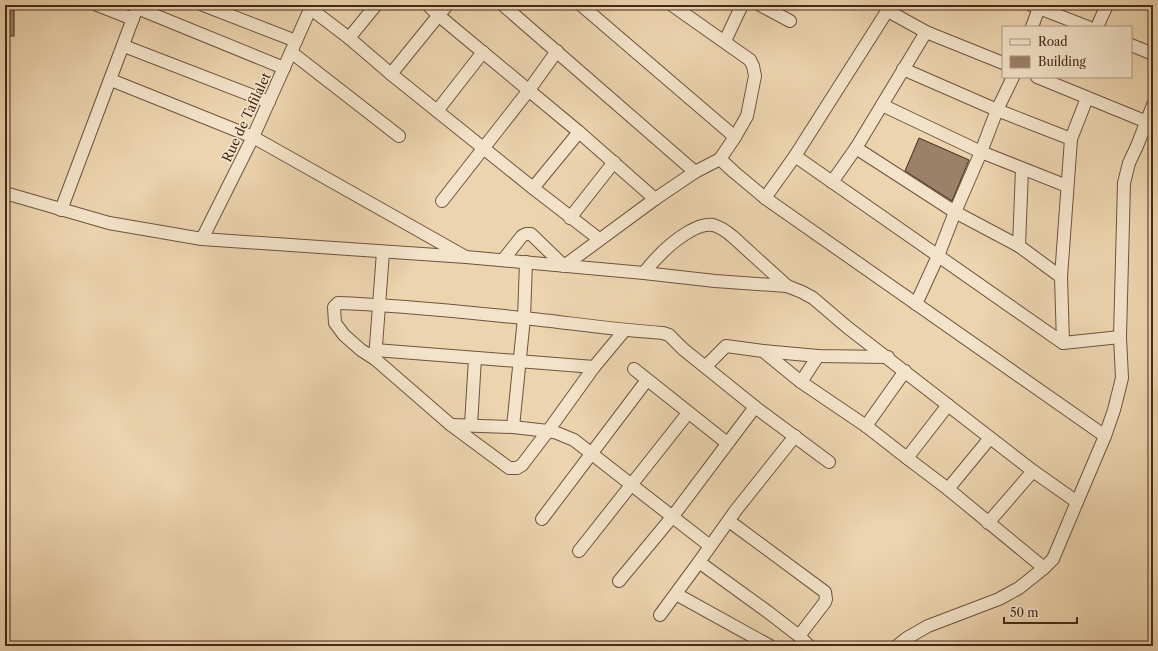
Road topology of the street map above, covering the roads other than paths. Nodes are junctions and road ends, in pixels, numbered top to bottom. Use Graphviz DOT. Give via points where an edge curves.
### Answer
graph roads {
  1 [pos="97,5"];
  2 [pos="203,5"];
  3 [pos="376,5"];
  4 [pos="428,5"];
  5 [pos="447,5"];
  6 [pos="503,5"];
  7 [pos="672,5"];
  8 [pos="742,5"];
  9 [pos="760,5"];
  10 [pos="1107,5"];
  11 [pos="138,6"];
  12 [pos="311,7"];
  13 [pos="1035,7"];
  14 [pos="588,8"];
  15 [pos="890,8"];
  16 [pos="438,15"];
  17 [pos="133,19"];
  18 [pos="790,21"];
  19 [pos="1032,26"];
  20 [pos="1085,26"];
  21 [pos="1097,26"];
  22 [pos="926,32"];
  23 [pos="349,38"];
  24 [pos="725,41"];
  25 [pos="1132,44"];
  26 [pos="124,46"];
  27 [pos="294,47"];
  28 [pos="557,51"];
  29 [pos="483,52"];
  30 [pos="1153,54"];
  31 [pos="1002,63"];
  32 [pos="284,68"];
  33 [pos="903,69"];
  34 [pos="391,74"];
  35 [pos="1013,78"];
  36 [pos="1039,78"];
  37 [pos="111,80"];
  38 [pos="529,90"];
  39 [pos="1087,98"];
  40 [pos="269,102"];
  41 [pos="1153,104"];
  42 [pos="882,105"];
  43 [pos="997,110"];
  44 [pos="437,111"];
  45 [pos="1147,122"];
  46 [pos="579,132"];
  47 [pos="399,136"];
  48 [pos="253,137"];
  49 [pos="735,137"];
  50 [pos="1071,138"];
  51 [pos="483,148"];
  52 [pos="856,148"];
  53 [pos="981,152"];
  54 [pos="795,156"];
  55 [pos="720,159"];
  56 [pos="614,162"];
  57 [pos="1022,169"];
  58 [pos="695,172"];
  59 [pos="832,182"];
  60 [pos="1067,186"];
  61 [pos="533,188"];
  62 [pos="5,193"];
  63 [pos="765,198"];
  64 [pos="655,200"];
  65 [pos="442,201"];
  66 [pos="61,210"];
  67 [pos="955,212"];
  68 [pos="570,218"];
  69 [pos="202,239"];
  70 [pos="599,240"];
  71 [pos="1019,246"];
  72 [pos="383,252"];
  73 [pos="938,256"];
  74 [pos="466,257"];
  75 [pos="503,260"];
  76 [pos="526,262"];
  77 [pos="564,266"];
  78 [pos="644,273"];
  79 [pos="1061,277"];
  80 [pos="787,286"];
  81 [pos="916,304"];
  82 [pos="379,305"];
  83 [pos="524,318"];
  84 [pos="624,331"];
  85 [pos="1120,338"];
  86 [pos="1063,343"];
  87 [pos="763,351"];
  88 [pos="375,354"];
  89 [pos="818,356"];
  90 [pos="475,358"];
  91 [pos="888,358"];
  92 [pos="520,362"];
  93 [pos="706,366"];
  94 [pos="594,367"];
  95 [pos="634,369"];
  96 [pos="905,371"];
  97 [pos="647,380"];
  98 [pos="801,382"];
  99 [pos="948,405"];
  100 [pos="755,407"];
  101 [pos="688,413"];
  102 [pos="451,425"];
  103 [pos="471,425"];
  104 [pos="866,426"];
  105 [pos="513,427"];
  106 [pos="548,431"];
  107 [pos="795,436"];
  108 [pos="1105,436"];
  109 [pos="990,438"];
  110 [pos="727,443"];
  111 [pos="591,453"];
  112 [pos="907,458"];
  113 [pos="829,462"];
  114 [pos="1033,471"];
  115 [pos="630,484"];
  116 [pos="948,489"];
  117 [pos="1076,502"];
  118 [pos="673,516"];
  119 [pos="542,519"];
  120 [pos="729,521"];
  121 [pos="988,523"];
  122 [pos="710,546"];
  123 [pos="579,551"];
  124 [pos="700,562"];
  125 [pos="1044,568"];
  126 [pos="619,580"];
  127 [pos="676,594"];
  128 [pos="660,615"];
  129 [pos="799,636"];
  130 [pos="770,646"];
  131 [pos="809,646"];
  132 [pos="898,646"];
  1 -- 17 [label="street"];
  2 -- 27 [label="street"];
  3 -- 23 [label="street"];
  4 -- 16 [label="street"];
  5 -- 16 [label="street"];
  6 -- 28 [label="street"];
  7 -- 24 [label="street"];
  8 -- 24 [label="street"];
  9 -- 18 [label="street"];
  10 -- 21 [label="street"];
  11 -- 17 [label="street"];
  11 -- 32 [label="street"];
  12 -- 23 [label="street"];
  12 -- 27 [label="street, Rue de Tafilalet"];
  13 -- 19 [label="street"];
  13 -- 20 [label="street"];
  14 -- 49 [label="street"];
  15 -- 22 [label="street"];
  15 -- 54 [label="street"];
  16 -- 29 [label="street"];
  16 -- 34 [label="street"];
  17 -- 26 [label="street"];
  22 -- 31 [label="street"];
  22 -- 33 [label="street"];
  23 -- 34 [label="street"];
  24 -- 49 [label="street" via="750,60 755,76 747,116"];
  25 -- 30 [label="street"];
  26 -- 37 [label="street"];
  26 -- 40 [label="street"];
  27 -- 32 [label="street, Rue de Tafilalet"];
  27 -- 47 [label="street"];
  28 -- 38 [label="street"];
  28 -- 58 [label="street"];
  29 -- 38 [label="street"];
  29 -- 44 [label="street"];
  32 -- 40 [label="street, Rue de Tafilalet"];
  33 -- 42 [label="street"];
  33 -- 43 [label="street"];
  34 -- 44 [label="street"];
  35 -- 43 [label="street"];
  36 -- 39 [label="street"];
  37 -- 48 [label="street"];
  37 -- 66 [label="street"];
  38 -- 46 [label="street"];
  38 -- 51 [label="street"];
  39 -- 45 [label="street"];
  39 -- 50 [label="street"];
  40 -- 48 [label="street, Rue de Tafilalet"];
  41 -- 45 [label="street"];
  42 -- 52 [label="street"];
  42 -- 53 [label="street"];
  43 -- 50 [label="street"];
  43 -- 53 [label="street"];
  44 -- 51 [label="street"];
  45 -- 85 [label="street" via="1128,163 1124,183"];
  46 -- 56 [label="street"];
  46 -- 61 [label="street"];
  48 -- 69 [label="street, Rue de Tafilalet"];
  48 -- 74 [label="street"];
  49 -- 55 [label="street"];
  50 -- 60 [label="street"];
  51 -- 61 [label="street"];
  51 -- 65 [label="street"];
  52 -- 59 [label="street"];
  52 -- 67 [label="street"];
  53 -- 57 [label="street"];
  53 -- 67 [label="street"];
  54 -- 59 [label="street"];
  54 -- 63 [label="street"];
  55 -- 58 [label="street"];
  55 -- 63 [label="street"];
  56 -- 64 [label="street"];
  56 -- 68 [label="street"];
  57 -- 60 [label="street"];
  57 -- 71 [label="street"];
  58 -- 64 [label="street"];
  59 -- 73 [label="street"];
  60 -- 79 [label="street"];
  61 -- 68 [label="street"];
  62 -- 66 [label="street"];
  63 -- 81 [label="street"];
  64 -- 70 [label="street"];
  66 -- 69 [label="street" via="108,223"];
  67 -- 71 [label="street"];
  67 -- 73 [label="street"];
  68 -- 70 [label="street"];
  69 -- 72 [label="street"];
  70 -- 77 [label="street"];
  71 -- 79 [label="street"];
  72 -- 74 [label="street"];
  72 -- 82 [label="street"];
  73 -- 81 [label="street"];
  73 -- 86 [label="street"];
  74 -- 75 [label="street"];
  75 -- 76 [label="street"];
  75 -- 77 [label="street" via="522,236 531,234"];
  76 -- 77 [label="street"];
  76 -- 83 [label="street"];
  77 -- 78 [label="street"];
  78 -- 80 [label="street"];
  78 -- 80 [label="street" via="663,250 678,238 701,225 713,225 732,236"];
  79 -- 86 [label="street"];
  80 -- 91 [label="street" via="813,298"];
  81 -- 108 [label="street"];
  82 -- 83 [label="street"];
  82 -- 88 [label="street"];
  82 -- 88 [label="street" via="338,303 334,307 335,323 344,335 360,350"];
  83 -- 84 [label="street"];
  83 -- 92 [label="street"];
  84 -- 93 [label="street" via="669,335"];
  84 -- 94 [label="street"];
  85 -- 86 [label="street"];
  85 -- 108 [label="street" via="1122,378"];
  87 -- 89 [label="street"];
  87 -- 93 [label="street" via="726,346"];
  87 -- 98 [label="street"];
  88 -- 90 [label="street"];
  88 -- 102 [label="street"];
  89 -- 91 [label="street"];
  89 -- 98 [label="street"];
  90 -- 92 [label="street"];
  90 -- 103 [label="street"];
  91 -- 96 [label="street"];
  92 -- 94 [label="street"];
  92 -- 105 [label="street"];
  93 -- 100 [label="street"];
  94 -- 106 [label="street"];
  95 -- 97 [label="street"];
  96 -- 99 [label="street"];
  96 -- 104 [label="street"];
  97 -- 101 [label="street"];
  97 -- 111 [label="street"];
  98 -- 104 [label="street"];
  99 -- 109 [label="street"];
  99 -- 112 [label="street"];
  100 -- 107 [label="street"];
  100 -- 110 [label="street"];
  101 -- 110 [label="street"];
  101 -- 115 [label="street"];
  102 -- 103 [label="street"];
  102 -- 106 [label="street" via="508,468 522,465"];
  103 -- 105 [label="street"];
  104 -- 112 [label="street"];
  105 -- 106 [label="street"];
  106 -- 111 [label="street" via="574,440"];
  107 -- 113 [label="street"];
  107 -- 120 [label="street"];
  108 -- 117 [label="street"];
  109 -- 114 [label="street"];
  109 -- 116 [label="street"];
  110 -- 118 [label="street"];
  111 -- 115 [label="street"];
  111 -- 119 [label="street"];
  112 -- 116 [label="street"];
  114 -- 117 [label="street"];
  114 -- 121 [label="street"];
  115 -- 118 [label="street"];
  115 -- 123 [label="street"];
  116 -- 121 [label="street"];
  117 -- 125 [label="street" via="1053,559"];
  118 -- 122 [label="street"];
  118 -- 126 [label="street"];
  120 -- 122 [label="street"];
  120 -- 129 [label="street" via="825,592 825,602"];
  121 -- 125 [label="street"];
  122 -- 124 [label="street"];
  124 -- 127 [label="street"];
  124 -- 129 [label="street"];
  125 -- 132 [label="street" via="1019,588 999,599 928,626"];
  127 -- 128 [label="street"];
  127 -- 130 [label="street"];
  129 -- 131 [label="street"];
}
